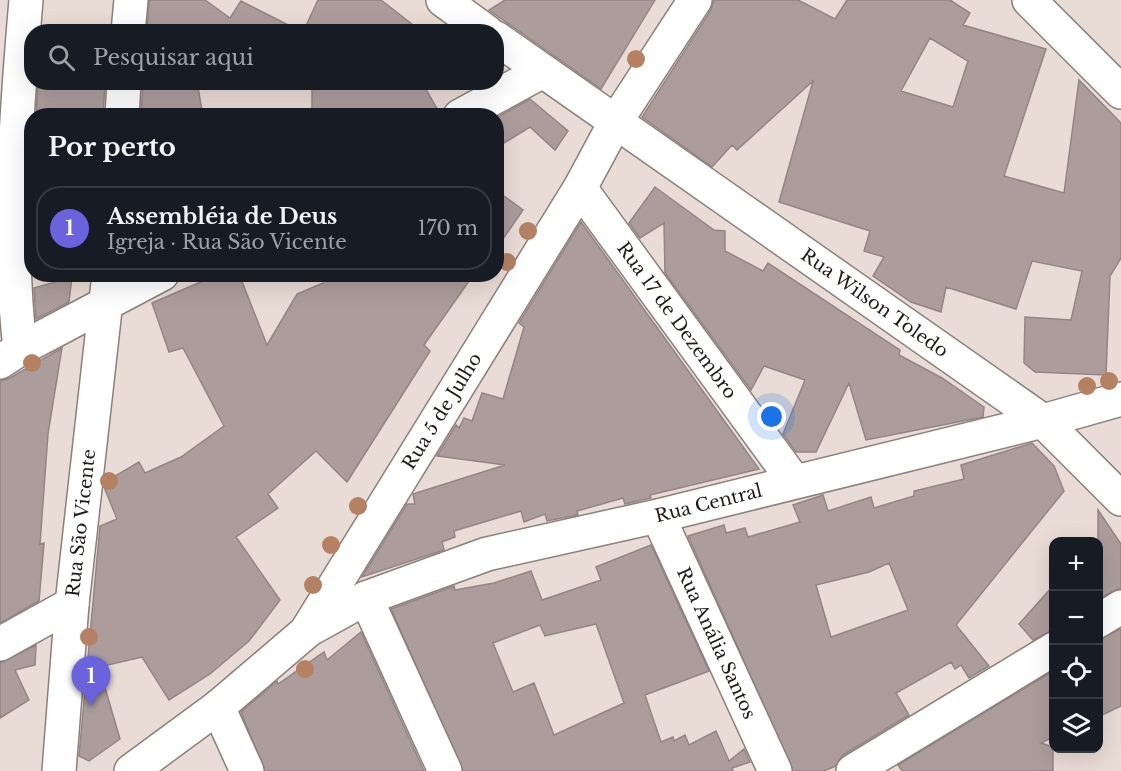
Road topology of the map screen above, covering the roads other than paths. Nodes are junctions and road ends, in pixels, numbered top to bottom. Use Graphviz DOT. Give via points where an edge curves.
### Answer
graph roads {
  1 [pos="26,0"];
  2 [pos="130,0"];
  3 [pos="443,0"];
  4 [pos="695,0"];
  5 [pos="1029,0"];
  6 [pos="128,24"];
  7 [pos="476,24"];
  8 [pos="504,44"];
  9 [pos="543,71"];
  10 [pos="124,90"];
  11 [pos="1121,92"];
  12 [pos="122,108"];
  13 [pos="475,108"];
  14 [pos="616,121"];
  15 [pos="580,188"];
  16 [pos="133,282"];
  17 [pos="108,289"];
  18 [pos="10,356"];
  19 [pos="1121,399"];
  20 [pos="1043,421"];
  21 [pos="794,481"];
  22 [pos="1121,499"];
  23 [pos="658,516"];
  24 [pos="366,598"];
  25 [pos="72,603"];
  26 [pos="1121,607"];
  27 [pos="1103,618"];
  28 [pos="306,632"];
  29 [pos="0,644"];
  30 [pos="1049,651"];
  31 [pos="218,707"];
  32 [pos="59,771"];
  33 [pos="131,771"];
  34 [pos="247,771"];
  35 [pos="445,771"];
  36 [pos="775,771"];
  37 [pos="853,771"];
  1 -- 18 [label="street" via="16,118"];
  2 -- 6 [label="street"];
  3 -- 7 [label="street"];
  4 -- 14 [label="street, Rua 5 de Julho"];
  5 -- 11 [label="street"];
  8 -- 9 [label="street, Rua Wilson Toledo"];
  9 -- 13 [label="street"];
  9 -- 14 [label="street, Rua Wilson Toledo"];
  10 -- 12 [label="street"];
  14 -- 15 [label="street, Rua 5 de Julho"];
  14 -- 20 [label="street, Rua Wilson Toledo"];
  15 -- 21 [label="street, Rua 17 de Dezembro"];
  15 -- 28 [label="street, Rua 5 de Julho"];
  16 -- 17 [label="street"];
  17 -- 18 [label="street"];
  17 -- 25 [label="street, Rua São Vicente"];
  19 -- 20 [label="street, Rua Central"];
  20 -- 21 [label="street, Rua Central"];
  20 -- 22 [label="street, Rua Wilson Toledo"];
  21 -- 23 [label="street, Rua Central"];
  23 -- 24 [label="street, Rua Central" via="487,554"];
  23 -- 36 [label="street, Rua Anália Santos"];
  24 -- 28 [label="street, Rua Central"];
  24 -- 35 [label="street"];
  25 -- 29 [label="street"];
  25 -- 32 [label="street, Rua São Vicente"];
  26 -- 27 [label="street"];
  28 -- 31 [label="street, Rua 5 de Julho"];
  30 -- 37 [label="street"];
  31 -- 33 [label="street, Rua 5 de Julho"];
  31 -- 34 [label="street"];
}
